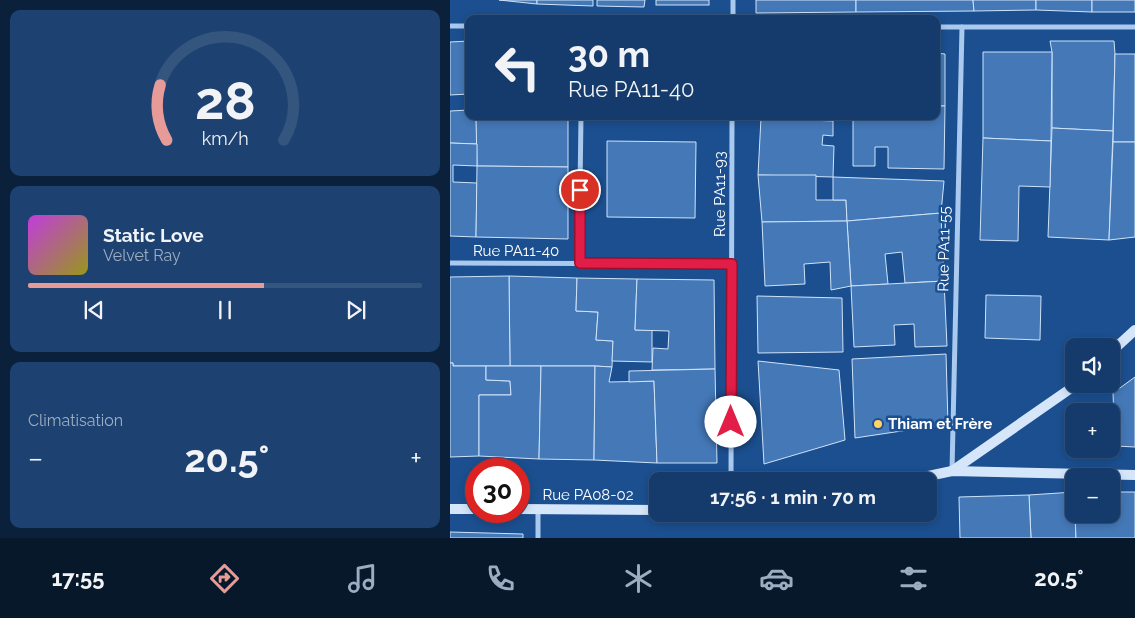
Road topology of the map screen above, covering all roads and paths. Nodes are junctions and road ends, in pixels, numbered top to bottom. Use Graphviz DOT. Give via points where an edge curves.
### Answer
graph roads {
  1 [pos="733,0"];
  2 [pos="733,15"];
  3 [pos="450,26"];
  4 [pos="465,26"];
  5 [pos="940,27"];
  6 [pos="962,27"];
  7 [pos="1135,27"];
  8 [pos="581,120"];
  9 [pos="732,120"];
  10 [pos="450,263"];
  11 [pos="580,263"];
  12 [pos="732,264"];
  13 [pos="1135,330"];
  14 [pos="1120,344"];
  15 [pos="1065,392"];
  16 [pos="730,472"];
  17 [pos="952,472"];
  18 [pos="937,475"];
  19 [pos="1135,475"];
  20 [pos="450,509"];
  21 [pos="465,509"];
  22 [pos="530,510"];
  23 [pos="538,510"];
  24 [pos="649,510"];
  25 [pos="538,538"];
  1 -- 2 [label="street"];
  3 -- 4 [label="street"];
  5 -- 6 [label="street"];
  6 -- 7 [label="street"];
  6 -- 17 [label="street, Rue PA11-55"];
  8 -- 11 [label="street"];
  9 -- 12 [label="street, Rue PA11-93"];
  10 -- 11 [label="street, Rue PA11-40"];
  11 -- 12 [label="street, Rue PA11-40"];
  12 -- 16 [label="street, Rue PA11-93"];
  13 -- 14 [label="street"];
  15 -- 17 [label="street"];
  17 -- 18 [label="street"];
  17 -- 19 [label="street"];
  20 -- 21 [label="street"];
  22 -- 23 [label="street, Rue PA08-02"];
  23 -- 24 [label="street, Rue PA08-02"];
  23 -- 25 [label="street"];
}
